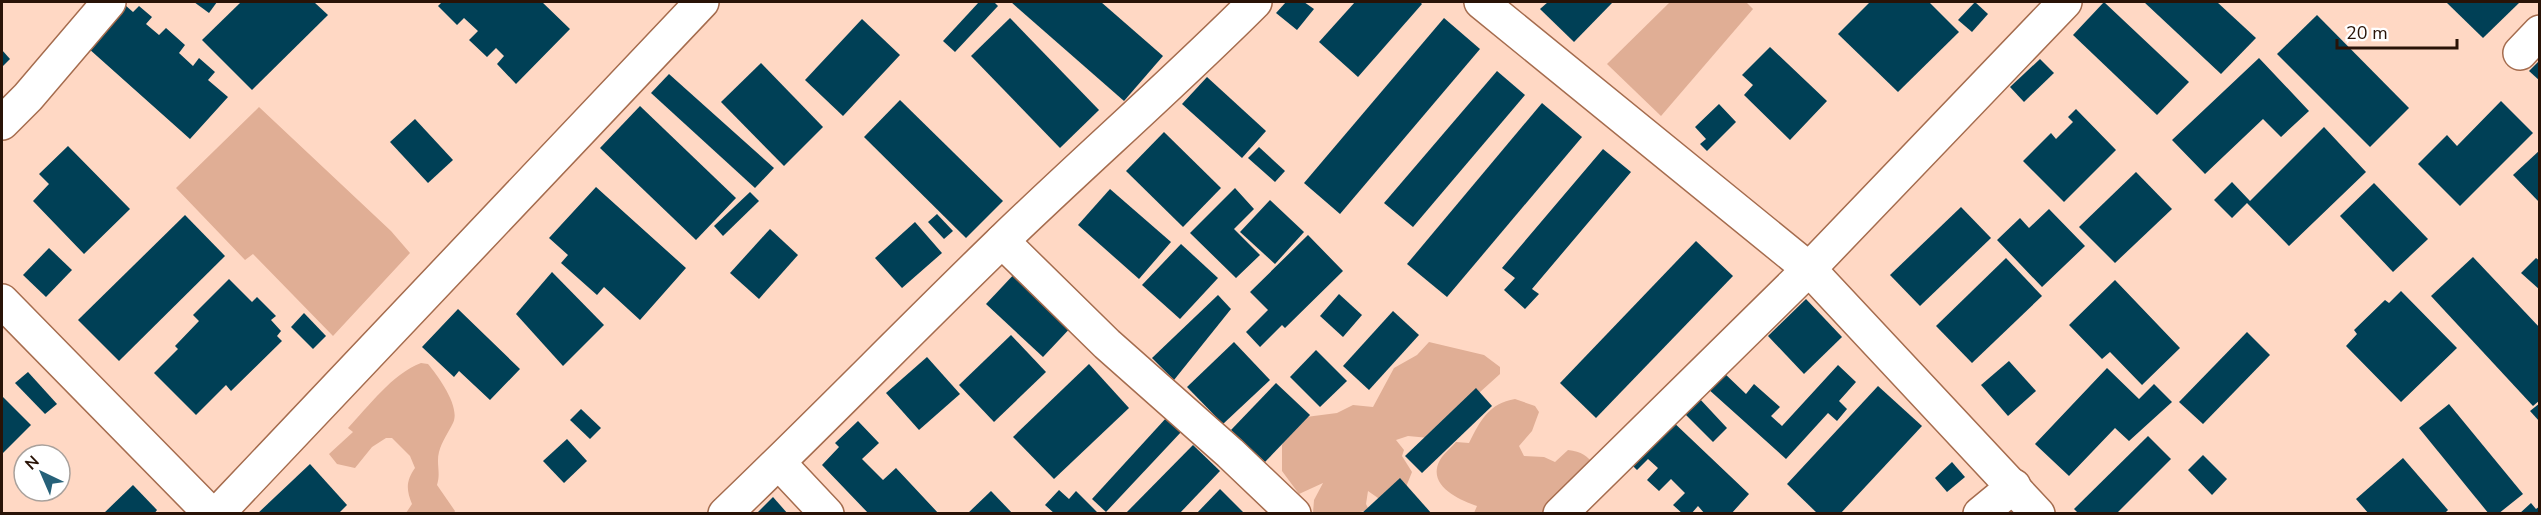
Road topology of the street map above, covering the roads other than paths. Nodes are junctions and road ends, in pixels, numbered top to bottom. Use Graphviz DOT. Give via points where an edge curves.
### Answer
graph roads {
  1 [pos="109,2"];
  2 [pos="702,2"];
  3 [pos="1255,2"];
  4 [pos="1481,2"];
  5 [pos="2065,2"];
  6 [pos="2,123"];
  7 [pos="1002,241"];
  8 [pos="1809,269"];
  9 [pos="2,301"];
  10 [pos="779,463"];
  11 [pos="2014,486"];
  12 [pos="211,513"];
  13 [pos="217,513"];
  14 [pos="725,513"];
  15 [pos="827,513"];
  16 [pos="1294,513"];
  17 [pos="1560,513"];
  18 [pos="1980,513"];
  19 [pos="2038,513"];
  1 -- 6 [label="street"];
  2 -- 13 [label="street"];
  3 -- 7 [label="street"];
  4 -- 8 [label="street"];
  5 -- 8 [label="street"];
  7 -- 10 [label="street"];
  7 -- 16 [label="street" via="1107,344"];
  8 -- 11 [label="street"];
  8 -- 17 [label="street"];
  9 -- 12 [label="street"];
  10 -- 14 [label="street"];
  10 -- 15 [label="street"];
  11 -- 18 [label="street"];
  11 -- 19 [label="street"];
}
